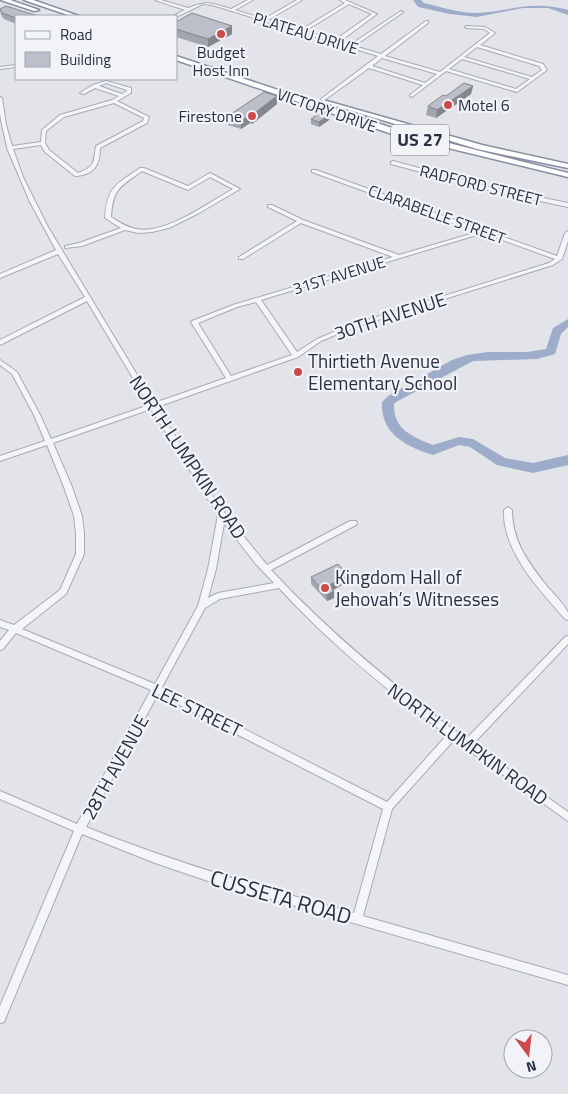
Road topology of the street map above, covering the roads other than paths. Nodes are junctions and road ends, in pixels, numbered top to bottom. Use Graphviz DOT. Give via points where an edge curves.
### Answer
graph roads {
  1 [pos="5,0"];
  2 [pos="26,0"];
  3 [pos="157,0"];
  4 [pos="251,0"];
  5 [pos="300,0"];
  6 [pos="342,0"];
  7 [pos="0,1"];
  8 [pos="200,2"];
  9 [pos="348,3"];
  10 [pos="189,10"];
  11 [pos="232,10"];
  12 [pos="402,12"];
  13 [pos="50,15"];
  14 [pos="73,15"];
  15 [pos="178,15"];
  16 [pos="265,20"];
  17 [pos="427,22"];
  18 [pos="467,27"];
  19 [pos="302,31"];
  20 [pos="336,42"];
  21 [pos="351,46"];
  22 [pos="478,46"];
  23 [pos="178,51"];
  24 [pos="382,56"];
  25 [pos="462,58"];
  26 [pos="178,59"];
  27 [pos="15,66"];
  28 [pos="368,66"];
  29 [pos="0,68"];
  30 [pos="443,72"];
  31 [pos="533,80"];
  32 [pos="426,85"];
  33 [pos="96,86"];
  34 [pos="82,93"];
  35 [pos="122,96"];
  36 [pos="412,96"];
  37 [pos="0,98"];
  38 [pos="322,100"];
  39 [pos="114,101"];
  40 [pos="314,106"];
  41 [pos="43,143"];
  42 [pos="9,148"];
  43 [pos="394,163"];
  44 [pos="568,166"];
  45 [pos="314,171"];
  46 [pos="568,175"];
  47 [pos="568,205"];
  48 [pos="270,206"];
  49 [pos="300,221"];
  50 [pos="125,228"];
  51 [pos="485,231"];
  52 [pos="568,233"];
  53 [pos="62,249"];
  54 [pos="398,257"];
  55 [pos="241,258"];
  56 [pos="559,259"];
  57 [pos="0,276"];
  58 [pos="88,298"];
  59 [pos="258,300"];
  60 [pos="0,343"];
  61 [pos="296,356"];
  62 [pos="0,362"];
  63 [pos="230,379"];
  64 [pos="153,407"];
  65 [pos="49,443"];
  66 [pos="0,459"];
  67 [pos="508,510"];
  68 [pos="222,515"];
  69 [pos="353,523"];
  70 [pos="266,569"];
  71 [pos="281,585"];
  72 [pos="202,606"];
  73 [pos="568,617"];
  74 [pos="0,623"];
  75 [pos="14,630"];
  76 [pos="568,639"];
  77 [pos="0,647"];
  78 [pos="157,689"];
  79 [pos="453,736"];
  80 [pos="466,745"];
  81 [pos="0,795"];
  82 [pos="388,807"];
  83 [pos="568,817"];
  84 [pos="79,830"];
  85 [pos="357,919"];
  86 [pos="568,980"];
  87 [pos="0,1018"];
  1 -- 7 [label="highway"];
  1 -- 13 [label="highway"];
  2 -- 14 [label="highway"];
  3 -- 10 [label="street"];
  4 -- 11 [label="street"];
  5 -- 16 [label="street"];
  6 -- 9 [label="street"];
  8 -- 10 [label="street"];
  8 -- 11 [label="street, PLATEAU DRIVE"];
  9 -- 19 [label="street"];
  9 -- 20 [label="street" via="376,14"];
  10 -- 15 [label="street"];
  11 -- 16 [label="street, PLATEAU DRIVE"];
  12 -- 21 [label="street"];
  16 -- 19 [label="street, PLATEAU DRIVE"];
  17 -- 24 [label="street"];
  18 -- 22 [label="street" via="485,28 493,33"];
  19 -- 20 [label="street, PLATEAU DRIVE"];
  20 -- 21 [label="street, PLATEAU DRIVE"];
  21 -- 24 [label="street, PLATEAU DRIVE"];
  22 -- 25 [label="street"];
  22 -- 31 [label="street" via="541,65 545,70"];
  23 -- 38 [label="highway, VICTORY DRIVE / US 27"];
  24 -- 28 [label="street"];
  24 -- 30 [label="street, PLATEAU DRIVE"];
  25 -- 30 [label="street"];
  25 -- 31 [label="street"];
  26 -- 40 [label="highway, VICTORY DRIVE / US 27"];
  27 -- 29 [label="street"];
  28 -- 32 [label="street"];
  28 -- 38 [label="street"];
  30 -- 31 [label="street, PLATEAU DRIVE" via="517,91"];
  30 -- 32 [label="street"];
  32 -- 36 [label="street"];
  33 -- 34 [label="street"];
  33 -- 35 [label="street"];
  33 -- 35 [label="street" via="106,82 129,90"];
  35 -- 39 [label="street"];
  37 -- 42 [label="street, NORTH LUMPKIN ROAD"];
  38 -- 40 [label="highway"];
  38 -- 44 [label="highway, VICTORY DRIVE / US 27" via="480,147"];
  39 -- 41 [label="street" via="62,116 44,131"];
  39 -- 41 [label="street" via="145,115 147,120 98,147 98,164 91,170 77,176 47,151"];
  40 -- 46 [label="highway, VICTORY DRIVE / US 27" via="439,145"];
  41 -- 42 [label="street"];
  42 -- 53 [label="street, NORTH LUMPKIN ROAD" via="31,199"];
  43 -- 47 [label="street, RADFORD STREET"];
  45 -- 51 [label="street, CLARABELLE STREET"];
  48 -- 49 [label="street"];
  49 -- 54 [label="street"];
  49 -- 55 [label="street"];
  50 -- 50 [label="street" via="135,232 161,230 237,190 210,175 188,188 142,169 109,196 108,218"];
  50 -- 53 [label="street"];
  51 -- 54 [label="street, 31ST AVENUE"];
  51 -- 56 [label="street, CLARABELLE STREET"];
  52 -- 56 [label="street"];
  53 -- 57 [label="street"];
  53 -- 58 [label="street, NORTH LUMPKIN ROAD"];
  54 -- 59 [label="street, 31ST AVENUE"];
  56 -- 61 [label="street, 30TH AVENUE" via="350,327 319,340"];
  58 -- 60 [label="street"];
  58 -- 64 [label="street, NORTH LUMPKIN ROAD"];
  59 -- 61 [label="street"];
  59 -- 63 [label="street, 31ST AVENUE" via="194,322"];
  61 -- 63 [label="street, 30TH AVENUE"];
  62 -- 65 [label="street" via="15,373"];
  63 -- 64 [label="street, 30TH AVENUE"];
  64 -- 65 [label="street, 30TH AVENUE"];
  64 -- 68 [label="street, NORTH LUMPKIN ROAD"];
  65 -- 66 [label="street, 30TH AVENUE"];
  65 -- 75 [label="street" via="78,516 80,554 63,592"];
  67 -- 73 [label="street" via="508,529 517,548"];
  68 -- 70 [label="street, NORTH LUMPKIN ROAD"];
  68 -- 72 [label="street, 28TH AVENUE"];
  69 -- 70 [label="street"];
  70 -- 71 [label="street, NORTH LUMPKIN ROAD"];
  71 -- 72 [label="street" via="218,596"];
  71 -- 79 [label="street, NORTH LUMPKIN ROAD" via="344,648"];
  72 -- 78 [label="street, 28TH AVENUE"];
  74 -- 75 [label="street, LEE STREET"];
  75 -- 77 [label="street"];
  75 -- 78 [label="street, LEE STREET"];
  76 -- 80 [label="street"];
  78 -- 82 [label="street, LEE STREET"];
  78 -- 84 [label="street, 28TH AVENUE"];
  79 -- 80 [label="street, NORTH LUMPKIN ROAD"];
  79 -- 82 [label="street"];
  80 -- 83 [label="street, NORTH LUMPKIN ROAD"];
  81 -- 84 [label="street, CUSSETA ROAD"];
  82 -- 85 [label="street"];
  84 -- 85 [label="street, CUSSETA ROAD" via="206,875"];
  84 -- 87 [label="street, 28TH AVENUE"];
  85 -- 86 [label="street, CUSSETA ROAD"];
}
